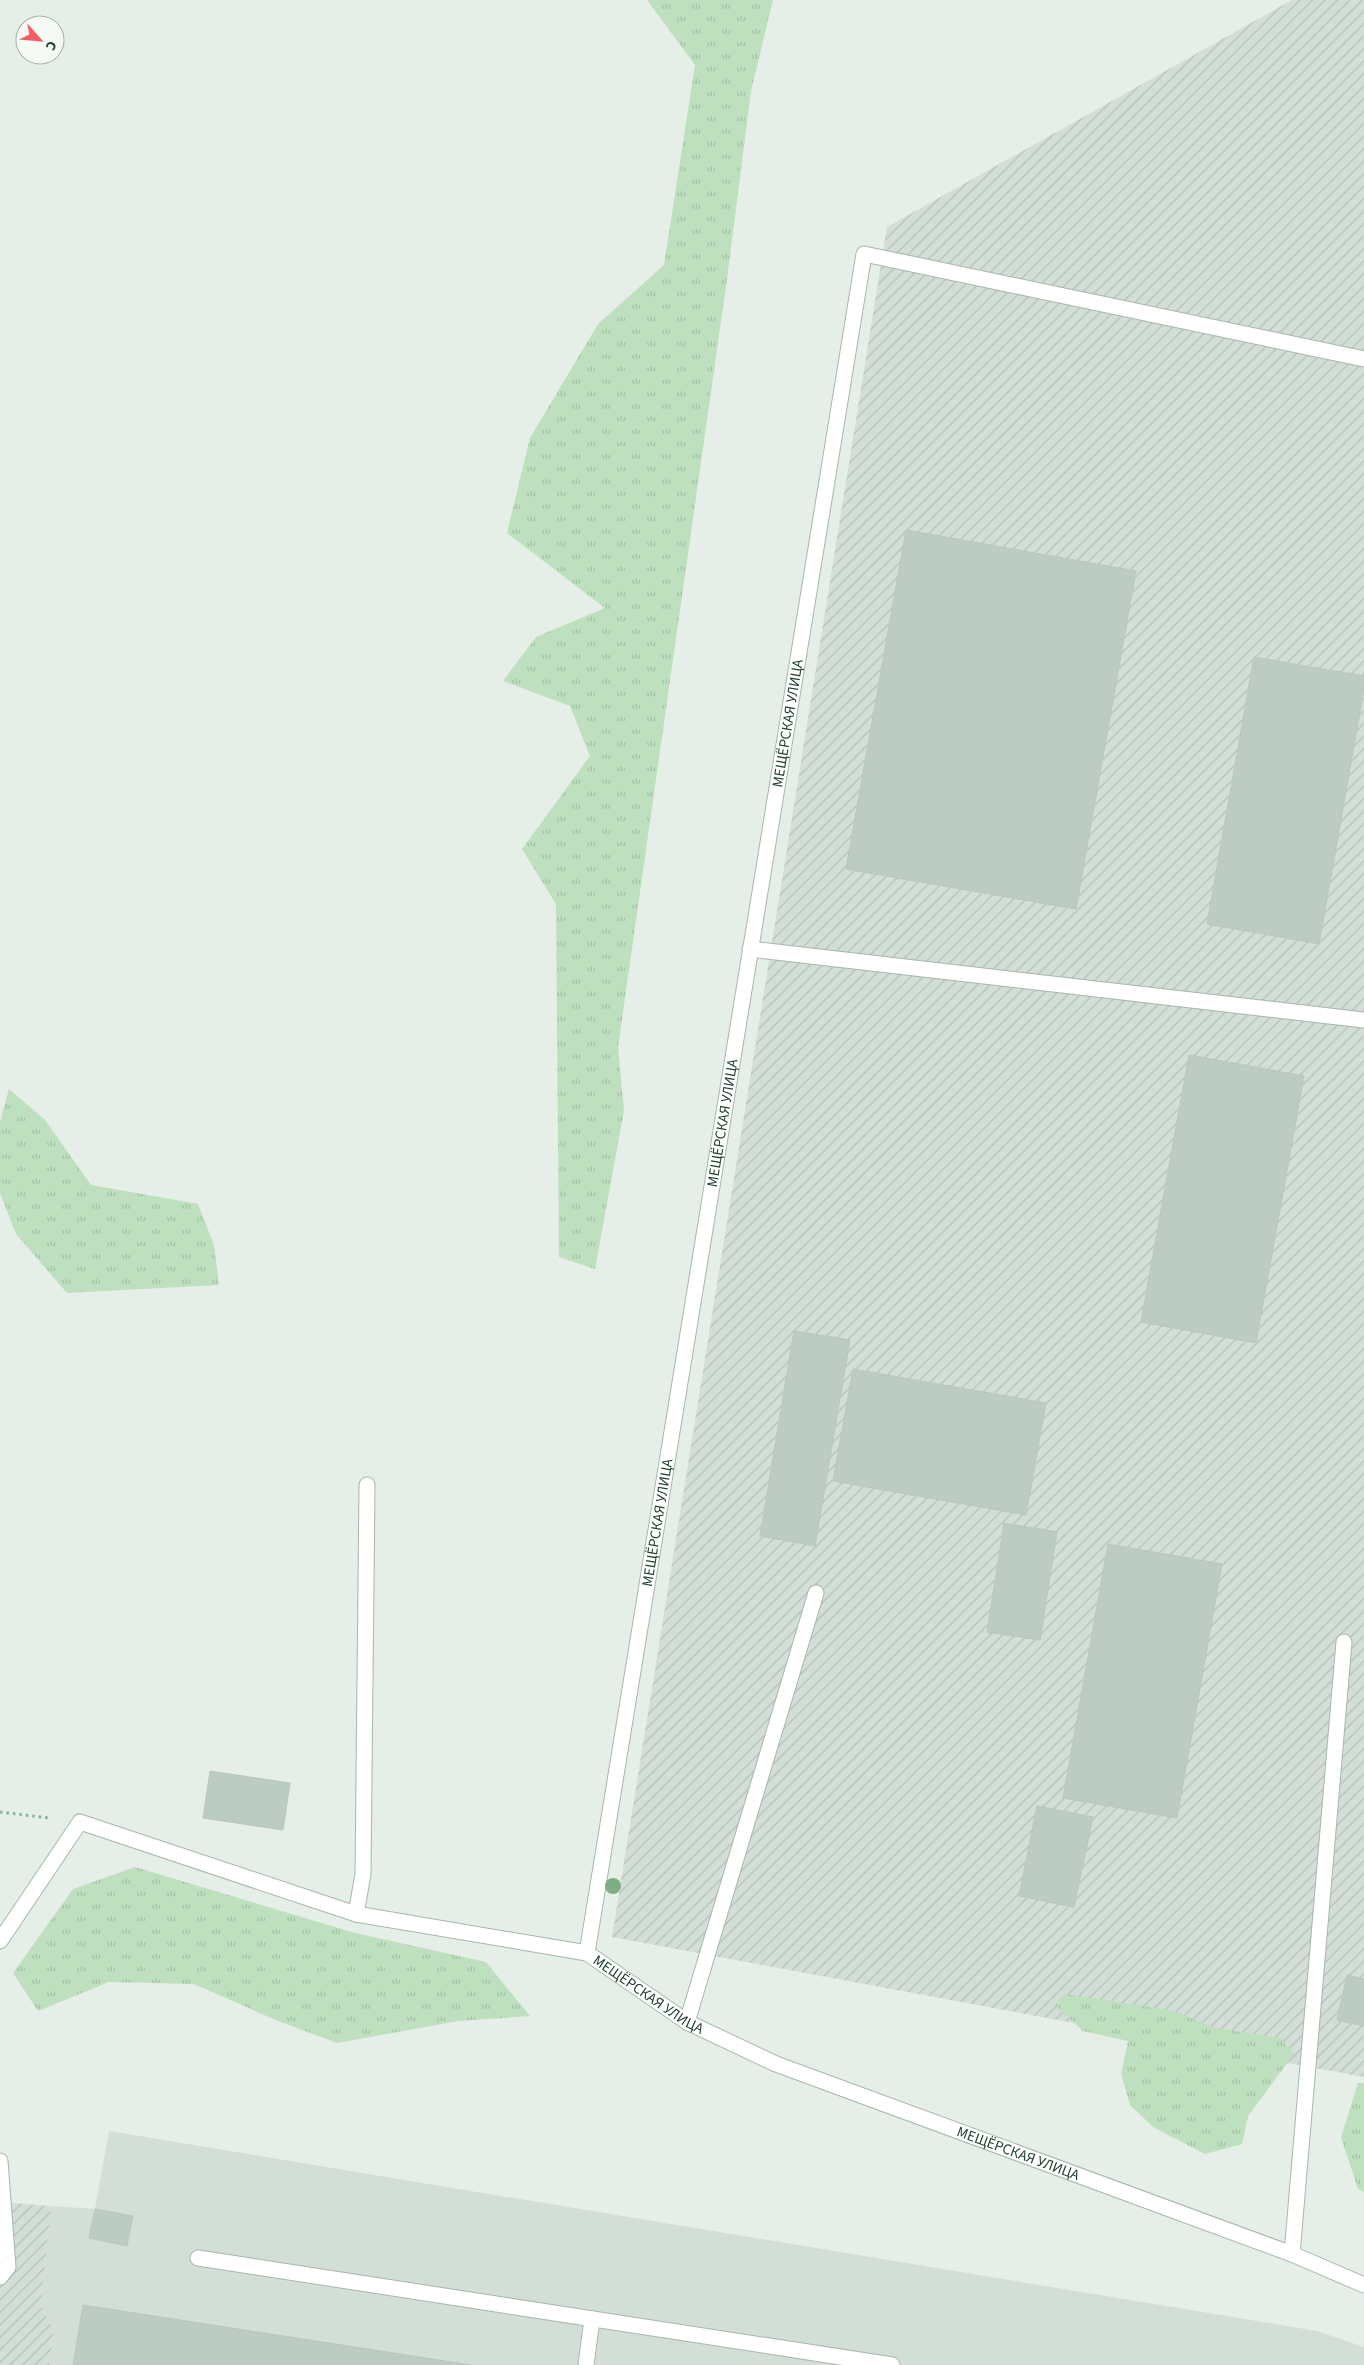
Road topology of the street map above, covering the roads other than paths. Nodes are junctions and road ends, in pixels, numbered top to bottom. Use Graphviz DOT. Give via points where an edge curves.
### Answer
graph roads {
  1 [pos="1364,359"];
  2 [pos="750,949"];
  3 [pos="1364,1020"];
  4 [pos="367,1485"];
  5 [pos="816,1593"];
  6 [pos="1344,1642"];
  7 [pos="356,1914"];
  8 [pos="0,1941"];
  9 [pos="587,1953"];
  10 [pos="688,2022"];
  11 [pos="0,2161"];
  12 [pos="1292,2254"];
  13 [pos="198,2258"];
  14 [pos="0,2277"];
  15 [pos="1364,2285"];
  16 [pos="592,2319"];
  17 [pos="586,2365"];
  18 [pos="892,2365"];
  1 -- 2 [label="street, МЕЩЁРСКАЯ УЛИЦА" via="864,254"];
  2 -- 3 [label="street"];
  2 -- 9 [label="street, МЕЩЁРСКАЯ УЛИЦА"];
  4 -- 7 [label="street" via="363,1874"];
  5 -- 10 [label="street"];
  6 -- 12 [label="street"];
  7 -- 8 [label="street" via="80,1822"];
  7 -- 9 [label="street"];
  9 -- 10 [label="street, МЕЩЁРСКАЯ УЛИЦА"];
  10 -- 12 [label="street, МЕЩЁРСКАЯ УЛИЦА" via="776,2064"];
  11 -- 14 [label="street" via="8,2267"];
  12 -- 15 [label="street, МЕЩЁРСКАЯ УЛИЦА"];
  13 -- 16 [label="street"];
  16 -- 17 [label="street"];
  16 -- 18 [label="street"];
}
